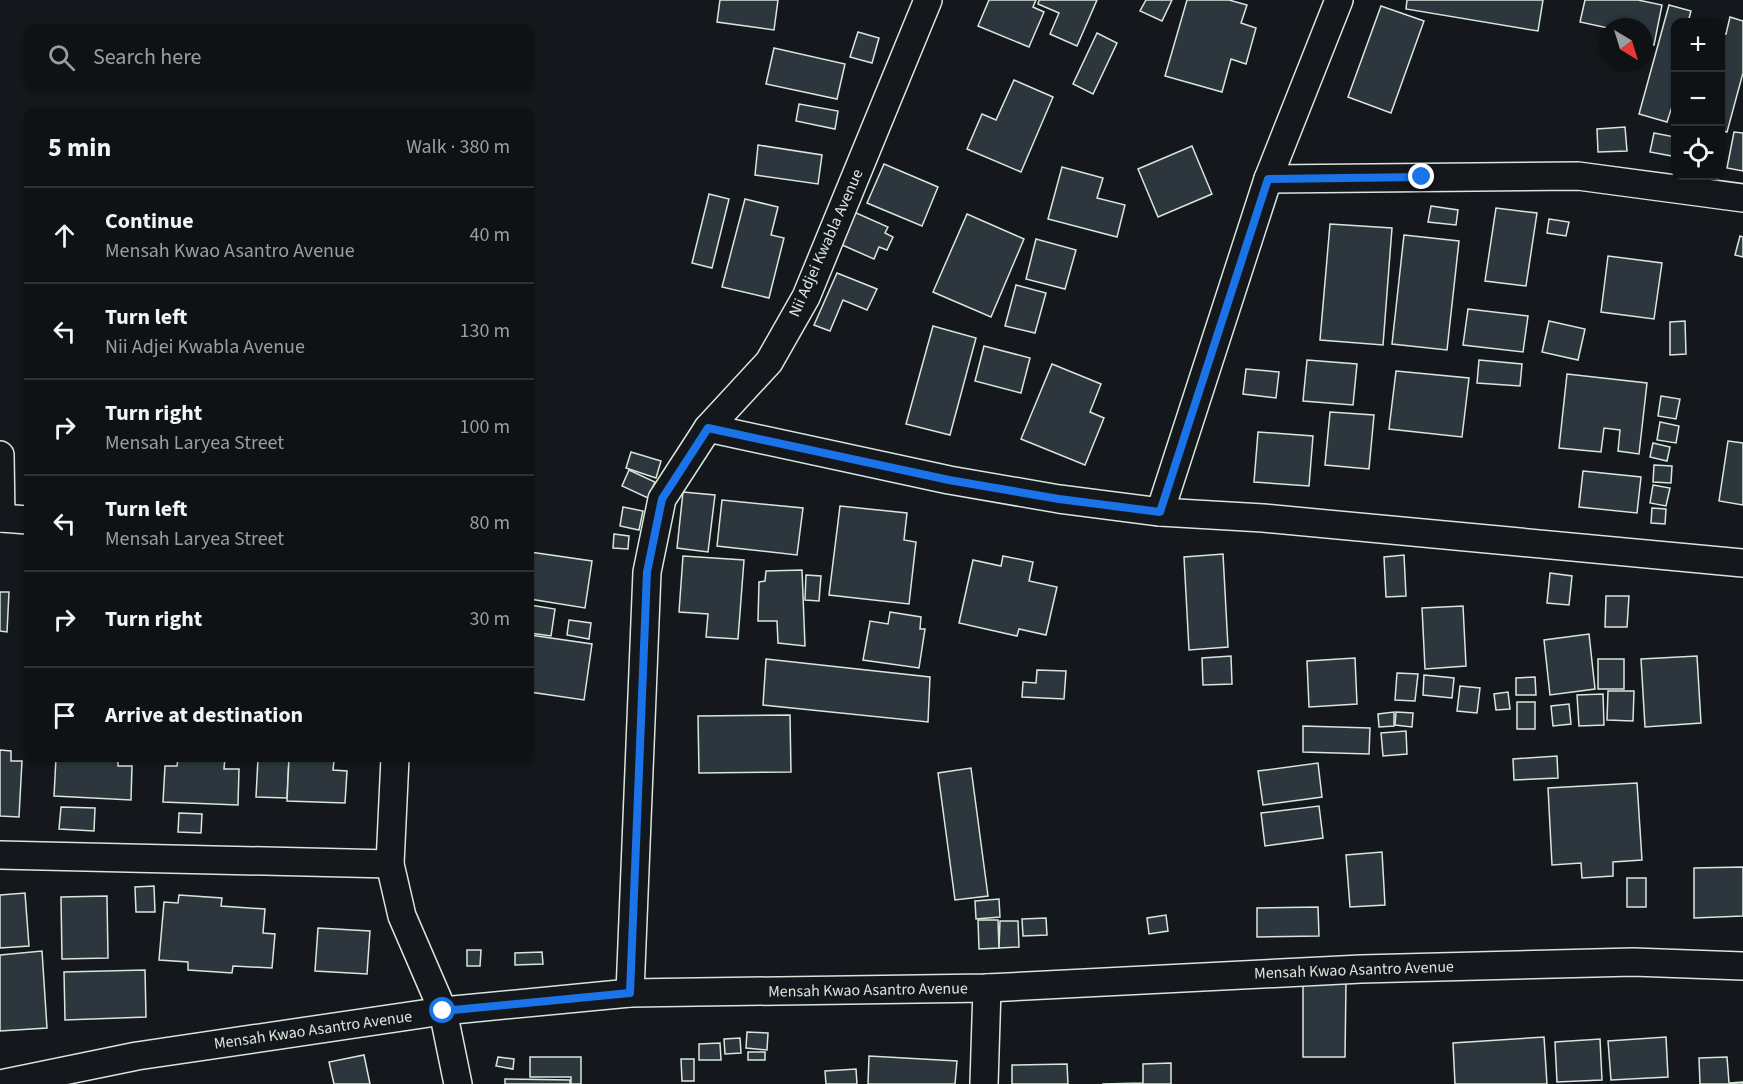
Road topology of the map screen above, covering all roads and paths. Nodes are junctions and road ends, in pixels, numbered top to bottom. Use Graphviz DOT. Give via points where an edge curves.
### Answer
graph roads {
  1 [pos="928,0"];
  2 [pos="1339,0"];
  3 [pos="1268,179"];
  4 [pos="1743,198"];
  5 [pos="708,428"];
  6 [pos="0,455"];
  7 [pos="1160,512"];
  8 [pos="0,518"];
  9 [pos="24,520"];
  10 [pos="1743,563"];
  11 [pos="395,762"];
  12 [pos="0,855"];
  13 [pos="390,864"];
  14 [pos="1743,966"];
  15 [pos="987,988"];
  16 [pos="630,993"];
  17 [pos="443,1011"];
  18 [pos="0,1084"];
  19 [pos="458,1084"];
  20 [pos="984,1084"];
  1 -- 5 [label="street, Nii Adjei Kwabla Avenue" via="806,297 769,362"];
  2 -- 3 [label="street"];
  3 -- 4 [label="street" via="1578,176"];
  3 -- 7 [label="street"];
  5 -- 7 [label="street" via="949,480"];
  5 -- 16 [label="street, Nii Adjei Kwabla Avenue" via="662,499 647,572"];
  6 -- 8 [label="street"];
  7 -- 10 [label="street"];
  8 -- 9 [label="street"];
  11 -- 13 [label="street"];
  12 -- 13 [label="street"];
  13 -- 17 [label="street" via="402,915"];
  14 -- 15 [label="street, Mensah Kwao Asantro Avenue" via="1633,962 1360,969"];
  15 -- 16 [label="street, Mensah Kwao Asantro Avenue"];
  15 -- 20 [label="street"];
  16 -- 17 [label="street, Mensah Kwao Asantro Avenue"];
  17 -- 18 [label="street, Mensah Kwao Asantro Avenue" via="137,1056"];
  17 -- 19 [label="street"];
}
